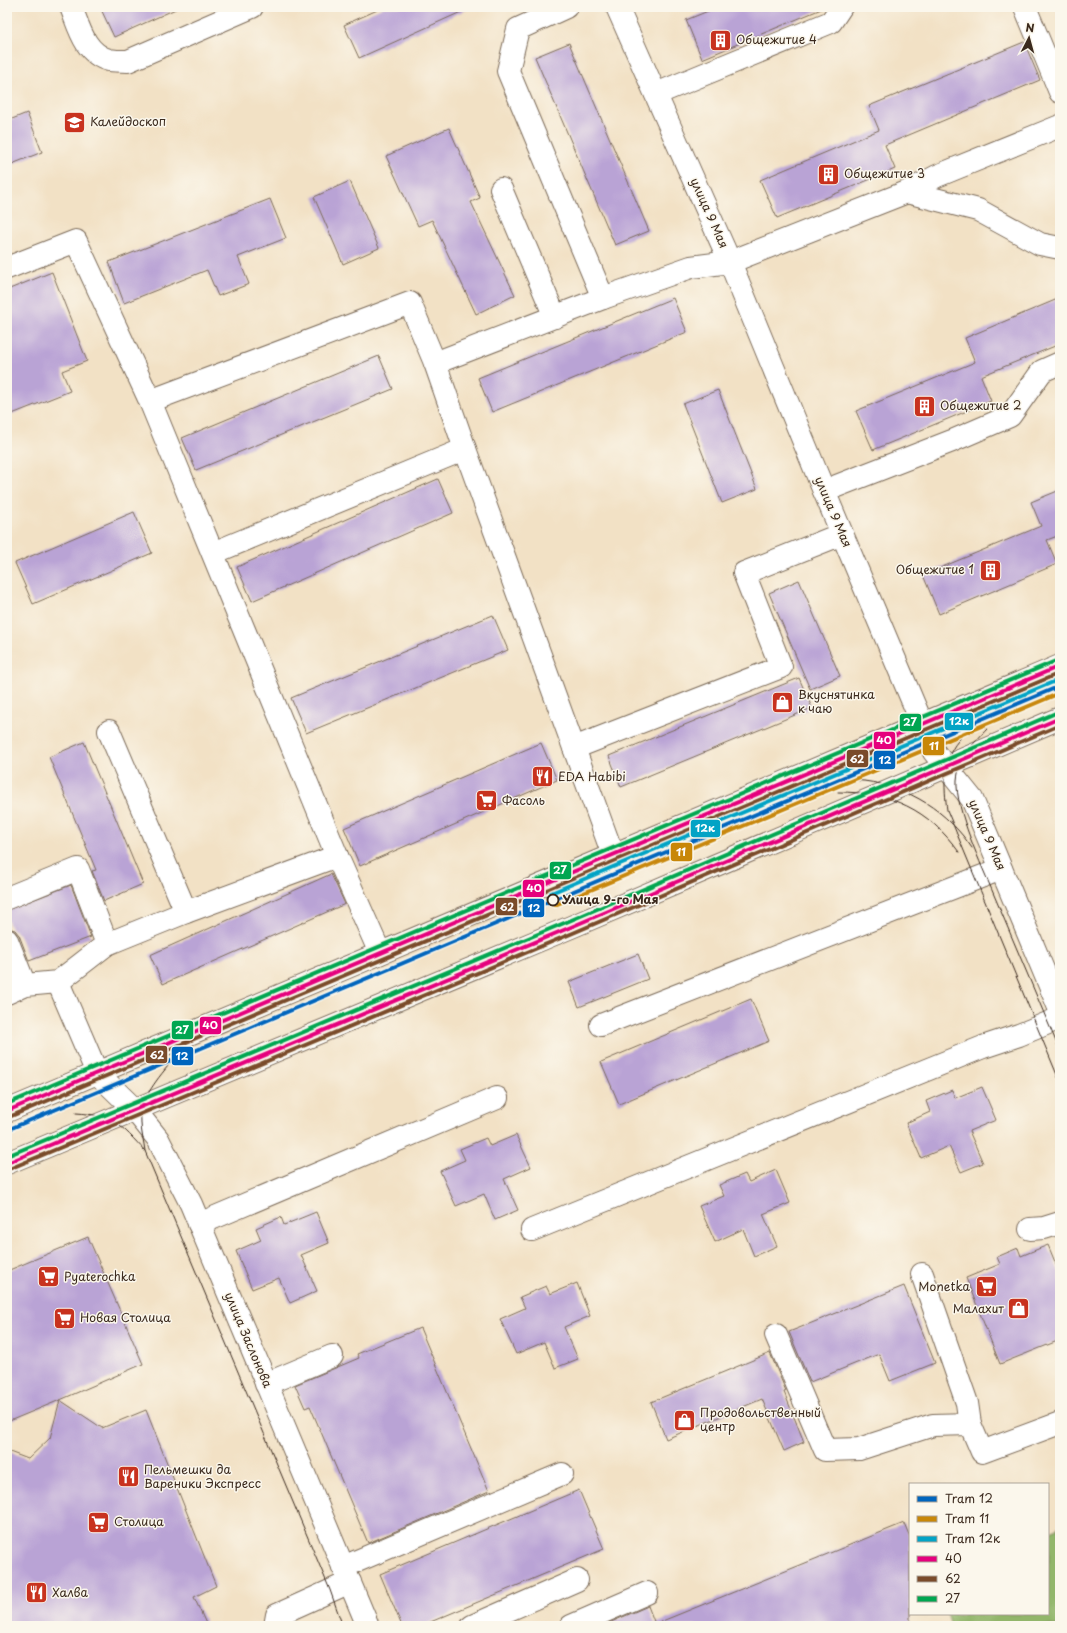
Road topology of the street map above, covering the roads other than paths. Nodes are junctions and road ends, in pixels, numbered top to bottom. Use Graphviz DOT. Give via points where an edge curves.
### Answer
graph roads {
  1 [pos="70,7"];
  2 [pos="252,7"];
  3 [pos="566,7"];
  4 [pos="617,7"];
  5 [pos="841,7"];
  6 [pos="1025,7"];
  7 [pos="1060,92"];
  8 [pos="656,94"];
  9 [pos="1060,126"];
  10 [pos="501,189"];
  11 [pos="907,192"];
  12 [pos="1060,248"];
  13 [pos="730,262"];
  14 [pos="7,268"];
  15 [pos="604,298"];
  16 [pos="555,317"];
  17 [pos="435,363"];
  18 [pos="1060,363"];
  19 [pos="150,401"];
  20 [pos="465,449"];
  21 [pos="824,491"];
  22 [pos="842,534"];
  23 [pos="213,553"];
  24 [pos="1060,666"];
  25 [pos="1060,718"];
  26 [pos="923,724"];
  27 [pos="109,731"];
  28 [pos="574,748"];
  29 [pos="946,766"];
  30 [pos="613,855"];
  31 [pos="337,856"];
  32 [pos="1001,869"];
  33 [pos="7,898"];
  34 [pos="186,912"];
  35 [pos="7,940"];
  36 [pos="107,944"];
  37 [pos="380,953"];
  38 [pos="7,966"];
  39 [pos="58,982"];
  40 [pos="1055,982"];
  41 [pos="16,989"];
  42 [pos="1060,1010"];
  43 [pos="1060,1018"];
  44 [pos="602,1025"];
  45 [pos="97,1073"];
  46 [pos="497,1098"];
  47 [pos="134,1109"];
  48 [pos="7,1111"];
  49 [pos="7,1162"];
  50 [pos="1060,1223"];
  51 [pos="199,1224"];
  52 [pos="1030,1229"];
  53 [pos="532,1230"];
  54 [pos="922,1274"];
  55 [pos="776,1335"];
  56 [pos="332,1356"];
  57 [pos="266,1384"];
  58 [pos="1060,1423"];
  59 [pos="970,1424"];
  60 [pos="562,1474"];
  61 [pos="347,1574"];
  62 [pos="578,1580"];
  63 [pos="648,1593"];
  64 [pos="275,1626"];
  65 [pos="368,1626"];
  66 [pos="472,1626"];
  67 [pos="571,1626"];
  1 -- 2 [label="main road" via="83,38 93,52 109,60 128,61"];
  3 -- 15 [label="main road" via="518,29 508,71"];
  4 -- 8 [label="main road, улица 9 Мая"];
  5 -- 8 [label="main road" via="831,22"];
  6 -- 7 [label="main road"];
  8 -- 13 [label="main road, улица 9 Мая"];
  9 -- 11 [label="main road" via="937,176"];
  10 -- 16 [label="main road"];
  11 -- 12 [label="main road" via="978,210 1040,244"];
  11 -- 13 [label="main road"];
  13 -- 15 [label="main road" via="691,267"];
  13 -- 21 [label="main road, улица 9 Мая"];
  14 -- 19 [label="main road" via="76,241"];
  15 -- 16 [label="main road"];
  16 -- 17 [label="main road"];
  17 -- 19 [label="main road" via="410,303"];
  17 -- 20 [label="main road"];
  18 -- 21 [label="main road" via="1042,371 1010,416"];
  19 -- 23 [label="main road"];
  20 -- 23 [label="main road"];
  20 -- 28 [label="main road"];
  21 -- 22 [label="main road, улица 9 Мая"];
  22 -- 26 [label="main road, улица 9 Мая"];
  22 -- 28 [label="main road" via="744,573 781,667"];
  23 -- 31 [label="main road"];
  24 -- 26 [label="main road"];
  25 -- 29 [label="main road"];
  26 -- 29 [label="main road, улица 9 Мая" via="934,752"];
  26 -- 30 [label="main road"];
  27 -- 34 [label="main road"];
  28 -- 30 [label="main road"];
  29 -- 32 [label="main road, улица 9 Мая" via="972,799"];
  29 -- 47 [label="main road" via="571,927"];
  30 -- 37 [label="main road"];
  31 -- 34 [label="main road"];
  31 -- 37 [label="main road"];
  32 -- 40 [label="main road, улица 9 Мая"];
  32 -- 44 [label="main road"];
  33 -- 36 [label="main road" via="78,869"];
  34 -- 36 [label="main road"];
  35 -- 41 [label="main road"];
  36 -- 39 [label="main road"];
  37 -- 45 [label="main road"];
  38 -- 41 [label="main road"];
  39 -- 41 [label="main road"];
  39 -- 45 [label="main road"];
  40 -- 42 [label="main road, улица 9 Мая"];
  43 -- 53 [label="main road" via="977,1049"];
  45 -- 47 [label="main road, улица Заслонова"];
  45 -- 48 [label="main road"];
  46 -- 51 [label="main road"];
  47 -- 49 [label="main road"];
  47 -- 51 [label="main road, улица Заслонова" via="158,1139"];
  50 -- 52 [label="main road"];
  51 -- 57 [label="main road, улица Заслонова"];
  54 -- 59 [label="main road" via="967,1403"];
  55 -- 59 [label="main road" via="825,1450 859,1449 933,1425"];
  56 -- 57 [label="main road"];
  57 -- 61 [label="main road, улица Заслонова"];
  58 -- 59 [label="main road" via="982,1452"];
  60 -- 61 [label="main road"];
  61 -- 64 [label="main road" via="276,1615"];
  61 -- 65 [label="main road, улица Заслонова"];
  62 -- 66 [label="main road"];
  63 -- 67 [label="main road"];
}
